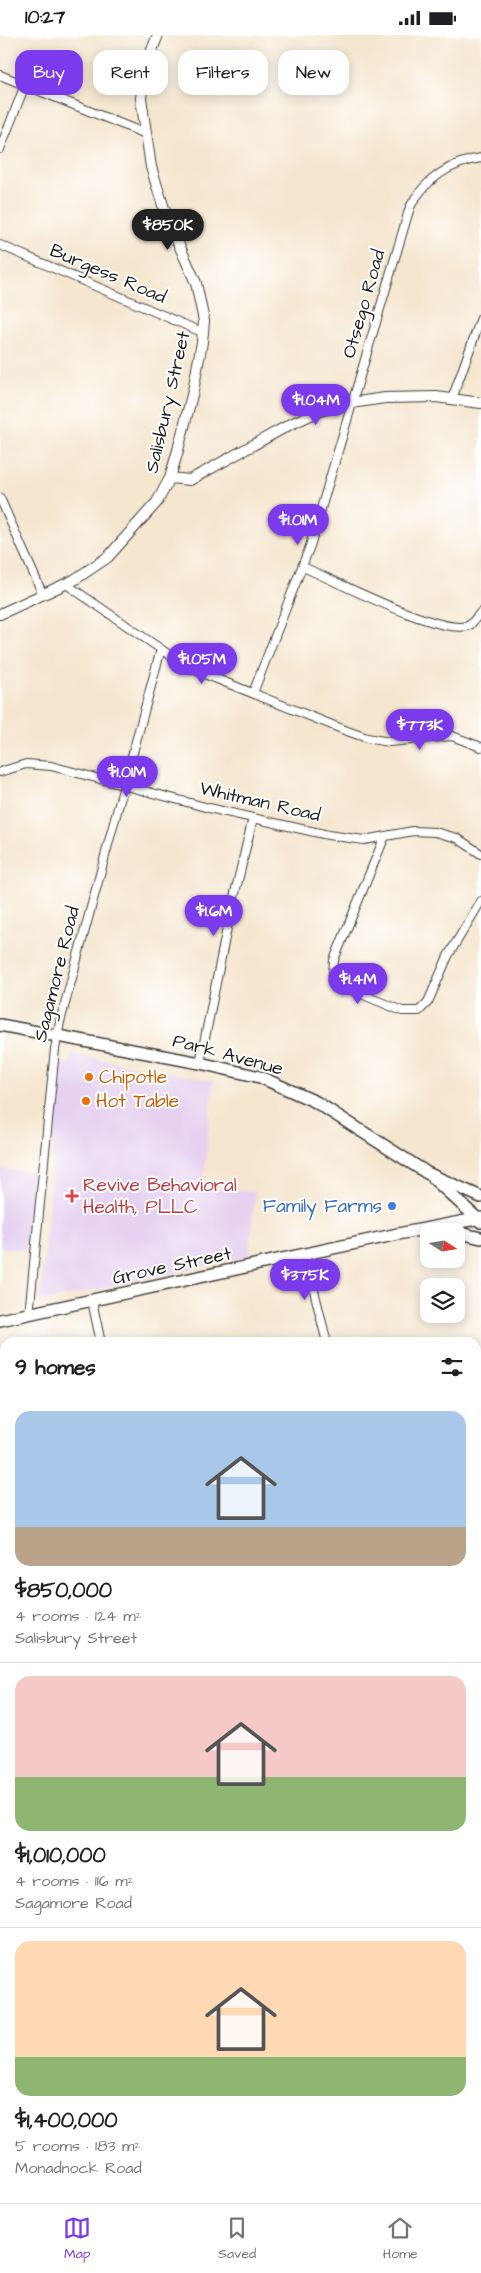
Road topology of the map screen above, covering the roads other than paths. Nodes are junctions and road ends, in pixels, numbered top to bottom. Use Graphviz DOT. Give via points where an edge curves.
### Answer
graph roads {
  1 [pos="158,35"];
  2 [pos="0,75"];
  3 [pos="15,81"];
  4 [pos="21,95"];
  5 [pos="50,95"];
  6 [pos="146,134"];
  7 [pos="0,149"];
  8 [pos="481,158"];
  9 [pos="0,245"];
  10 [pos="481,317"];
  11 [pos="204,333"];
  12 [pos="452,399"];
  13 [pos="354,402"];
  14 [pos="481,403"];
  15 [pos="170,478"];
  16 [pos="0,498"];
  17 [pos="303,567"];
  18 [pos="66,584"];
  19 [pos="43,595"];
  20 [pos="481,612"];
  21 [pos="0,614"];
  22 [pos="161,649"];
  23 [pos="253,693"];
  24 [pos="481,747"];
  25 [pos="0,772"];
  26 [pos="124,785"];
  27 [pos="253,818"];
  28 [pos="385,836"];
  29 [pos="481,853"];
  30 [pos="481,901"];
  31 [pos="0,1025"];
  32 [pos="57,1035"];
  33 [pos="200,1063"];
  34 [pos="427,1173"];
  35 [pos="481,1197"];
  36 [pos="480,1219"];
  37 [pos="460,1223"];
  38 [pos="420,1230"];
  39 [pos="465,1234"];
  40 [pos="481,1238"];
  41 [pos="305,1254"];
  42 [pos="92,1301"];
  43 [pos="29,1315"];
  44 [pos="0,1320"];
  45 [pos="100,1337"];
  46 [pos="326,1337"];
  1 -- 6 [label="main road, Salisbury Street" via="142,81"];
  2 -- 3 [label="street"];
  4 -- 7 [label="street"];
  5 -- 6 [label="street"];
  6 -- 11 [label="main road, Salisbury Street" via="159,198 199,290"];
  8 -- 13 [label="street, Otsego Road" via="440,173 421,190 410,207"];
  9 -- 11 [label="street, Burgess Road"];
  10 -- 12 [label="street"];
  11 -- 15 [label="main road, Salisbury Street" via="193,391"];
  12 -- 13 [label="main road" via="385,398"];
  12 -- 14 [label="main road"];
  13 -- 15 [label="main road" via="317,412 289,425 190,479"];
  13 -- 17 [label="street, Otsego Road"];
  15 -- 18 [label="main road, Salisbury Street" via="157,502 118,548 100,564"];
  16 -- 19 [label="street"];
  17 -- 20 [label="street" via="408,614 455,628 470,625"];
  17 -- 23 [label="street, Otsego Road"];
  18 -- 19 [label="main road, Salisbury Street"];
  18 -- 22 [label="street"];
  19 -- 21 [label="main road, Salisbury Street"];
  22 -- 23 [label="street" via="187,667"];
  22 -- 26 [label="street, Sagamore Road"];
  23 -- 24 [label="street" via="373,740 398,742 447,736"];
  25 -- 26 [label="street, Whitman Road" via="37,764"];
  26 -- 27 [label="street, Whitman Road"];
  26 -- 32 [label="street, Sagamore Road"];
  27 -- 28 [label="street, Whitman Road" via="355,839"];
  27 -- 33 [label="street"];
  28 -- 29 [label="street, Whitman Road" via="435,831"];
  28 -- 30 [label="street" via="334,960 333,974 341,985 402,1011 421,1010"];
  31 -- 32 [label="main road, Park Avenue"];
  32 -- 33 [label="main road, Park Avenue"];
  32 -- 43 [label="street, Sagamore Road"];
  33 -- 34 [label="main road, Park Avenue" via="248,1074 295,1092"];
  34 -- 35 [label="main road, Park Avenue"];
  34 -- 36 [label="main road, Park Avenue"];
  36 -- 37 [label="main road, Grove Street"];
  38 -- 41 [label="main road, Grove Street"];
  39 -- 40 [label="main road, Grove Street"];
  41 -- 42 [label="main road, Grove Street"];
  41 -- 46 [label="street"];
  42 -- 43 [label="main road, Grove Street"];
  42 -- 45 [label="street"];
  43 -- 44 [label="main road, Grove Street"];
}
